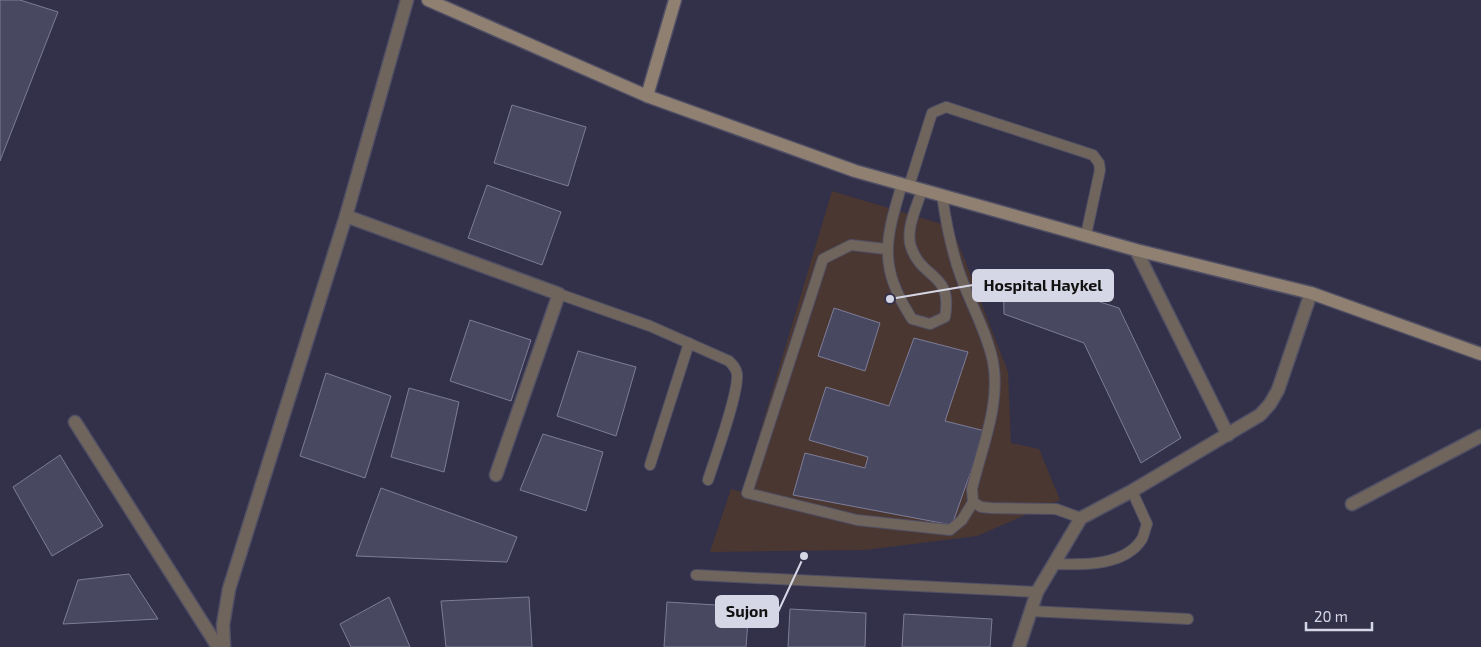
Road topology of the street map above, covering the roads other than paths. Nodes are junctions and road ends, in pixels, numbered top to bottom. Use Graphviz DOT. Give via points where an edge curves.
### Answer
graph roads {
  1 [pos="406,0"];
  2 [pos="428,0"];
  3 [pos="675,0"];
  4 [pos="647,96"];
  5 [pos="906,185"];
  6 [pos="922,190"];
  7 [pos="942,195"];
  8 [pos="346,216"];
  9 [pos="1086,235"];
  10 [pos="886,248"];
  11 [pos="1136,250"];
  12 [pos="1311,293"];
  13 [pos="559,294"];
  14 [pos="689,344"];
  15 [pos="1481,354"];
  16 [pos="76,422"];
  17 [pos="1228,435"];
  18 [pos="1481,436"];
  19 [pos="650,465"];
  20 [pos="496,475"];
  21 [pos="708,480"];
  22 [pos="1132,491"];
  23 [pos="973,502"];
  24 [pos="1352,504"];
  25 [pos="1081,518"];
  26 [pos="1056,564"];
  27 [pos="696,575"];
  28 [pos="1037,592"];
  29 [pos="1030,611"];
  30 [pos="1188,620"];
  31 [pos="218,647"];
  32 [pos="224,647"];
  33 [pos="1020,647"];
  1 -- 8 [label="street"];
  2 -- 4 [label="main road"];
  3 -- 4 [label="main road"];
  4 -- 5 [label="main road" via="787,148"];
  5 -- 6 [label="main road"];
  5 -- 9 [label="lane" via="932,113 946,107 1092,155 1100,170"];
  5 -- 10 [label="lane" via="888,229"];
  6 -- 7 [label="main road"];
  6 -- 10 [label="lane" via="911,226 910,246 920,264 939,280 948,299 945,317 930,324 912,319 900,300"];
  7 -- 9 [label="main road"];
  7 -- 23 [label="lane" via="948,234 993,363 991,413 972,489"];
  8 -- 13 [label="street"];
  8 -- 32 [label="street" via="229,590 223,626"];
  9 -- 11 [label="main road"];
  10 -- 23 [label="lane" via="850,244 823,259 747,493 857,520 950,530 962,520"];
  11 -- 12 [label="main road"];
  11 -- 17 [label="street"];
  12 -- 15 [label="main road"];
  12 -- 17 [label="street" via="1278,390 1270,404 1260,415"];
  13 -- 14 [label="lane" via="650,326"];
  13 -- 20 [label="street"];
  14 -- 19 [label="lane"];
  14 -- 21 [label="lane" via="729,361 736,374 734,393"];
  16 -- 31 [label="street"];
  17 -- 22 [label="street"];
  18 -- 24 [label="street"];
  22 -- 25 [label="street"];
  22 -- 26 [label="lane" via="1147,524 1142,539 1131,550 1106,562 1085,566"];
  23 -- 25 [label="lane" via="981,507 1056,509"];
  25 -- 26 [label="street"];
  26 -- 28 [label="street"];
  27 -- 28 [label="lane"];
  28 -- 29 [label="street"];
  29 -- 30 [label="lane"];
  29 -- 33 [label="street"];
}
